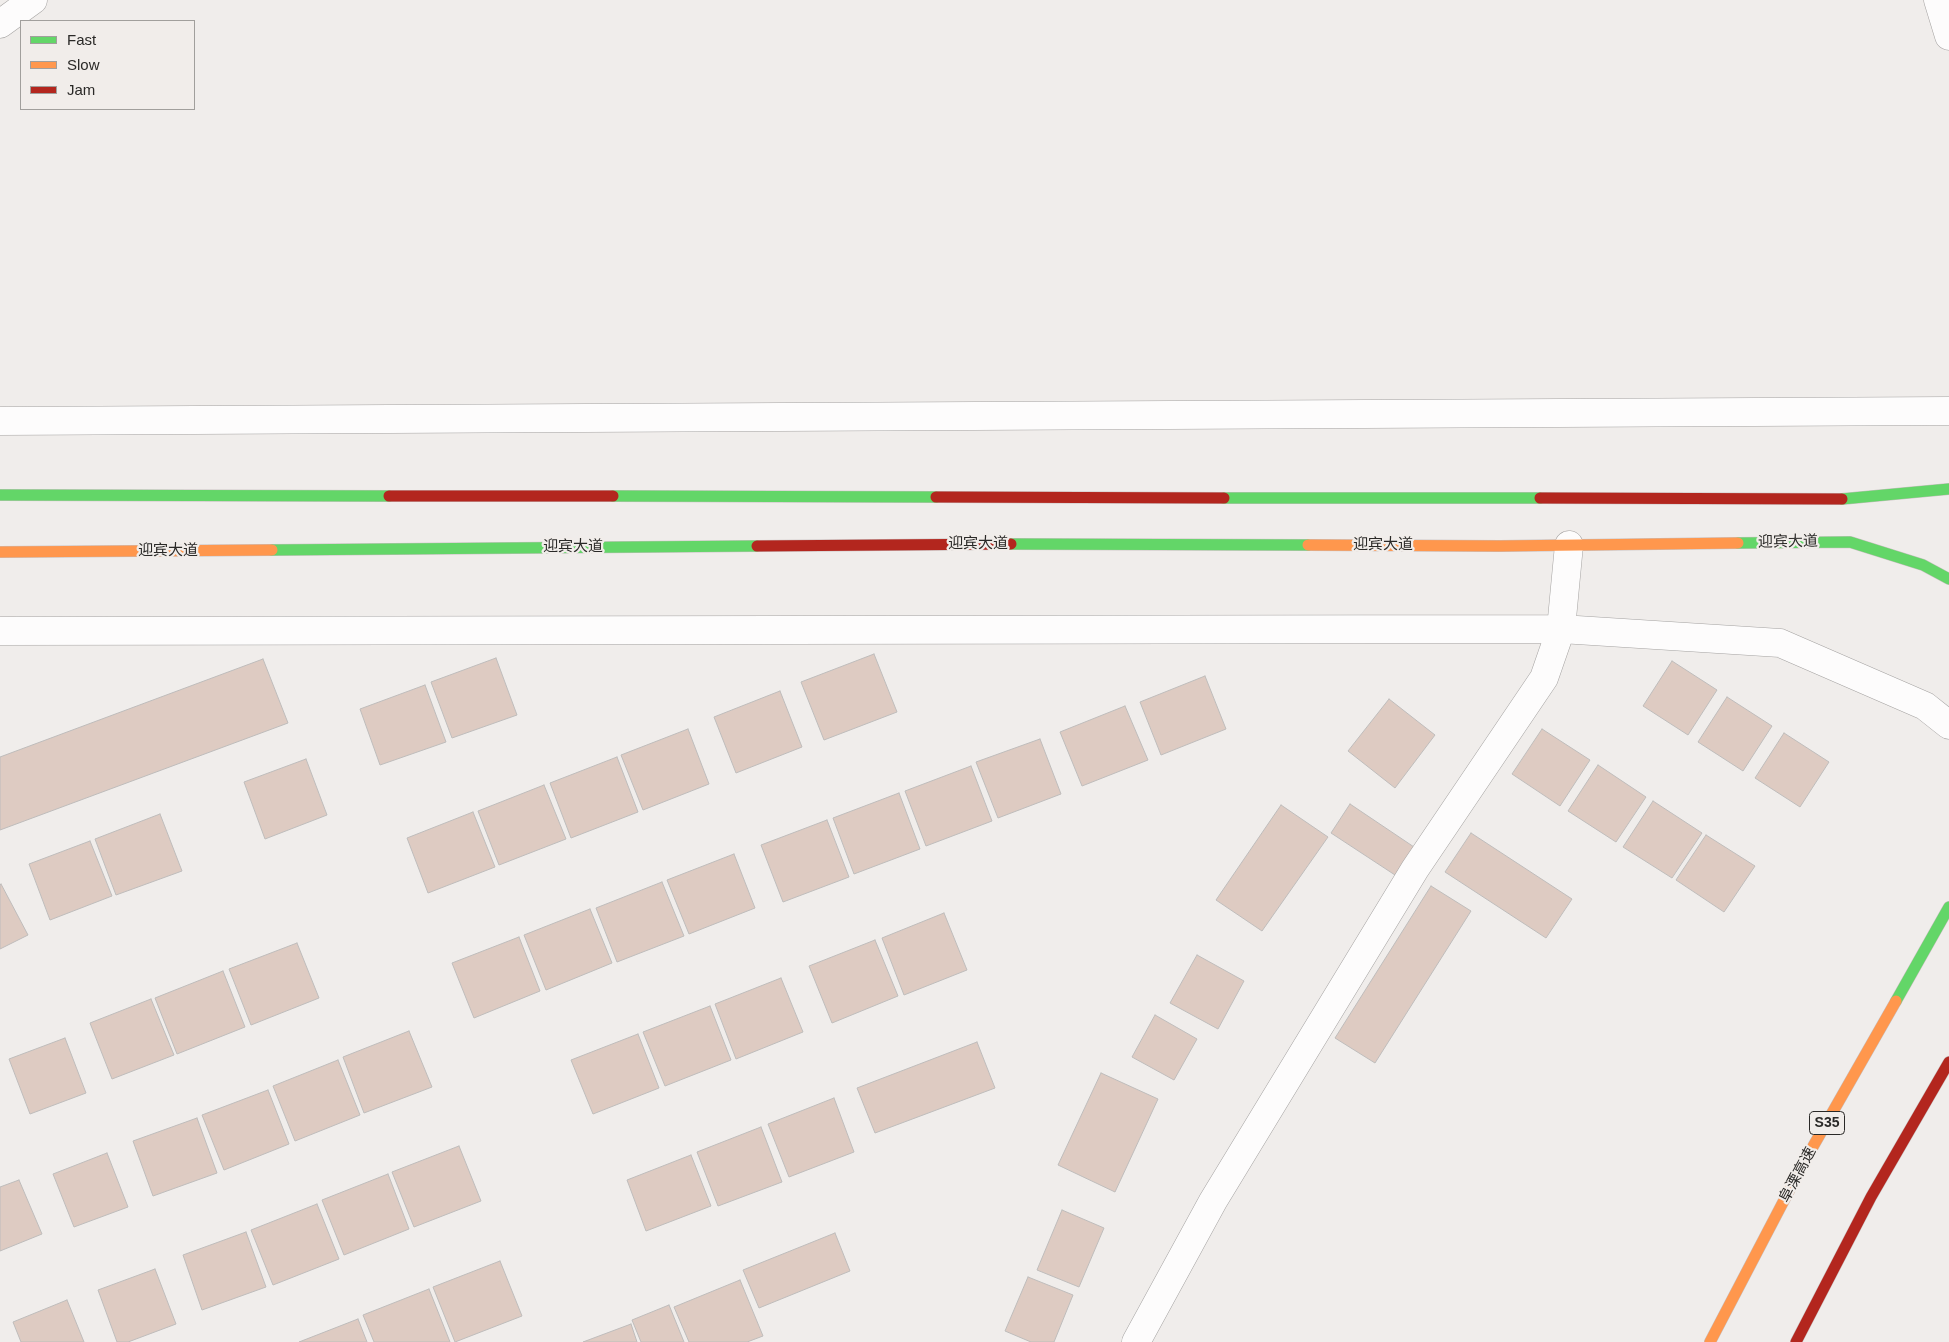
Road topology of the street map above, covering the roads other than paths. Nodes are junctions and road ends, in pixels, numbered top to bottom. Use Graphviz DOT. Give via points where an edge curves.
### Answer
graph roads {
  1 [pos="33,0"];
  2 [pos="1938,0"];
  3 [pos="0,24"];
  4 [pos="1949,36"];
  5 [pos="1949,411"];
  6 [pos="0,421"];
  7 [pos="1949,489"];
  8 [pos="0,495"];
  9 [pos="1569,545"];
  10 [pos="0,552"];
  11 [pos="1949,579"];
  12 [pos="1561,629"];
  13 [pos="0,631"];
  14 [pos="1949,725"];
  15 [pos="1949,907"];
  16 [pos="1949,1062"];
  17 [pos="1136,1342"];
  18 [pos="1710,1342"];
  19 [pos="1796,1342"];
  1 -- 3 [label="street"];
  2 -- 4 [label="street"];
  5 -- 6 [label="street"];
  7 -- 8 [label="main road" via="1850,499"];
  9 -- 10 [label="main road, 迎宾大道" via="1094,543"];
  9 -- 11 [label="main road, 迎宾大道" via="1850,542 1923,565"];
  9 -- 12 [label="street"];
  12 -- 13 [label="street"];
  12 -- 14 [label="street" via="1780,643 1925,706"];
  12 -- 17 [label="street" via="1544,678 1415,869 1213,1201"];
  15 -- 18 [label="main road, 阜溧高速 / S35" via="1803,1164"];
  16 -- 19 [label="main road" via="1871,1197"];
}
